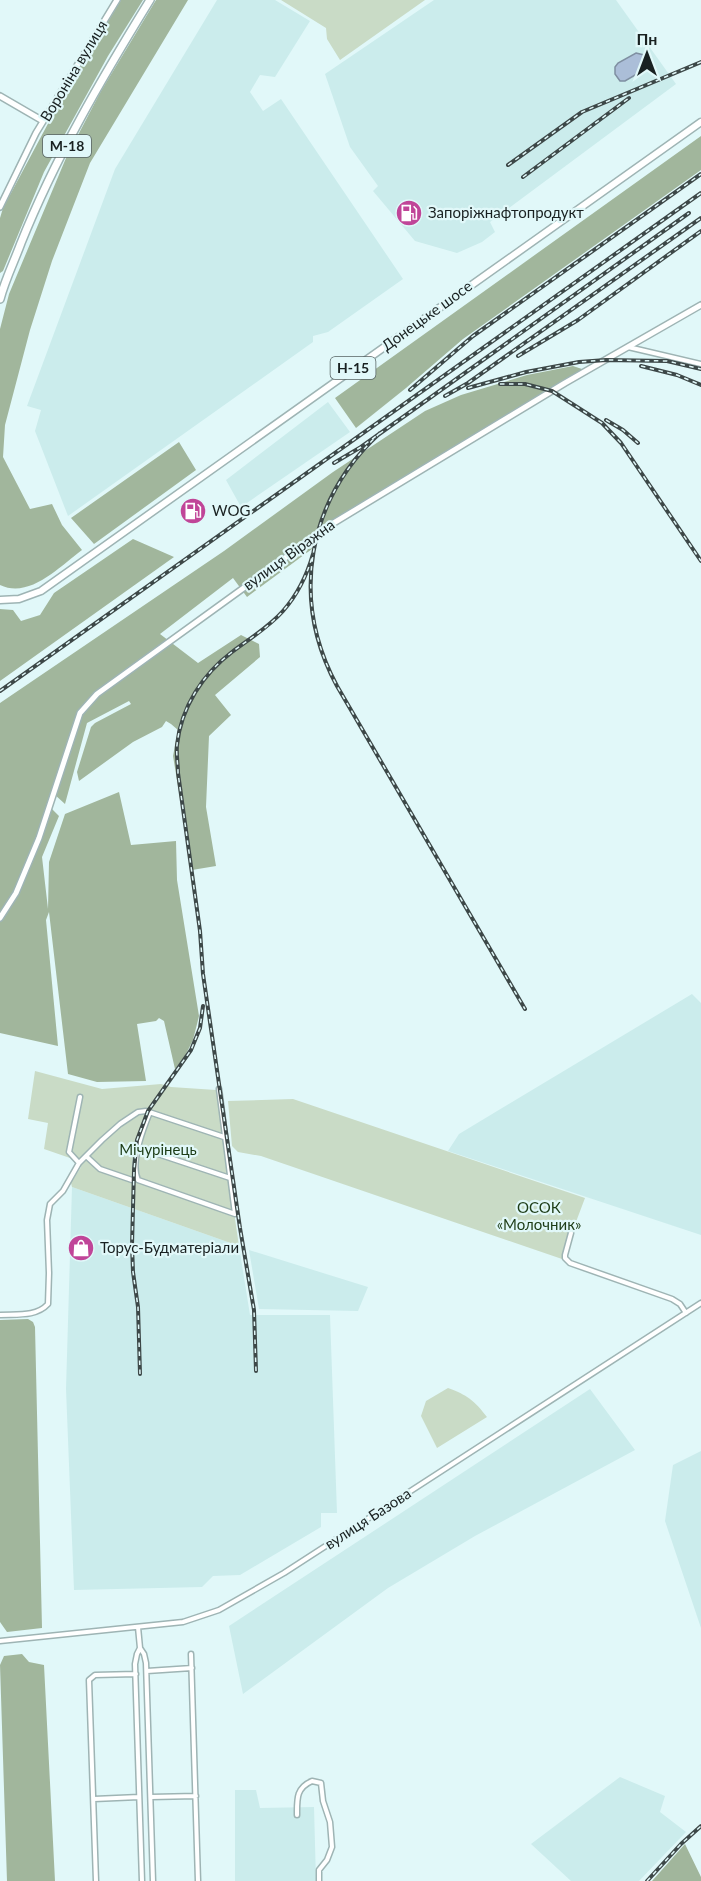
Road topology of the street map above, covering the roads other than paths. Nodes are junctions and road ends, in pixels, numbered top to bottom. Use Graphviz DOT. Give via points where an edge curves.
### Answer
graph roads {
  1 [pos="117,0"];
  2 [pos="150,0"];
  3 [pos="0,96"];
  4 [pos="43,121"];
  5 [pos="701,122"];
  6 [pos="0,207"];
  7 [pos="0,299"];
  8 [pos="701,305"];
  9 [pos="627,347"];
  10 [pos="701,364"];
  11 [pos="0,600"];
  12 [pos="0,918"];
  13 [pos="219,1089"];
  14 [pos="80,1097"];
  15 [pos="150,1112"];
  16 [pos="225,1137"];
  17 [pos="140,1148"];
  18 [pos="86,1156"];
  19 [pos="79,1163"];
  20 [pos="231,1178"];
  21 [pos="132,1180"];
  22 [pos="571,1233"];
  23 [pos="701,1303"];
  24 [pos="686,1313"];
  25 [pos="0,1315"];
  26 [pos="138,1627"];
  27 [pos="0,1641"];
  28 [pos="140,1648"];
  29 [pos="191,1654"];
  30 [pos="192,1668"];
  31 [pos="147,1671"];
  32 [pos="136,1674"];
  33 [pos="196,1796"];
  34 [pos="139,1797"];
  35 [pos="151,1797"];
  36 [pos="93,1799"];
  37 [pos="297,1815"];
  38 [pos="96,1881"];
  39 [pos="142,1881"];
  40 [pos="153,1881"];
  41 [pos="198,1881"];
  42 [pos="319,1881"];
  1 -- 4 [label="main road, Вороніна вулиця"];
  2 -- 7 [label="highway, М-18" via="103,77 37,203"];
  3 -- 4 [label="main road"];
  4 -- 6 [label="main road, Вороніна вулиця"];
  5 -- 11 [label="main road, Донецьке шосе / Н-15" via="41,591 19,599"];
  8 -- 9 [label="main road, вулиця Віражна"];
  9 -- 10 [label="street"];
  9 -- 12 [label="main road, вулиця Віражна" via="332,524 97,694 80,713 39,838 16,893"];
  13 -- 16 [label="street"];
  14 -- 19 [label="street" via="69,1152"];
  15 -- 16 [label="street"];
  15 -- 18 [label="street" via="138,1112 120,1124"];
  15 -- 20 [label="street" via="139,1138 138,1180 235,1214"];
  16 -- 20 [label="street"];
  17 -- 20 [label="street"];
  18 -- 19 [label="street"];
  18 -- 21 [label="street" via="100,1169"];
  19 -- 25 [label="street" via="48,1211 48,1304 35,1313"];
  22 -- 24 [label="street" via="565,1255 570,1263 672,1299"];
  23 -- 24 [label="street, вулиця Базова"];
  24 -- 26 [label="street, вулиця Базова" via="219,1610 183,1622"];
  26 -- 27 [label="street, вулиця Базова"];
  26 -- 28 [label="street"];
  28 -- 31 [label="street"];
  28 -- 32 [label="street"];
  29 -- 30 [label="street"];
  30 -- 31 [label="street"];
  30 -- 33 [label="street"];
  31 -- 35 [label="street"];
  32 -- 34 [label="street"];
  32 -- 36 [label="street" via="90,1677"];
  33 -- 35 [label="street"];
  33 -- 41 [label="street"];
  34 -- 36 [label="street"];
  34 -- 39 [label="street"];
  35 -- 40 [label="street"];
  36 -- 38 [label="street"];
  37 -- 42 [label="street" via="297,1795 302,1788 312,1781 321,1783 332,1847 319,1870"];
}
